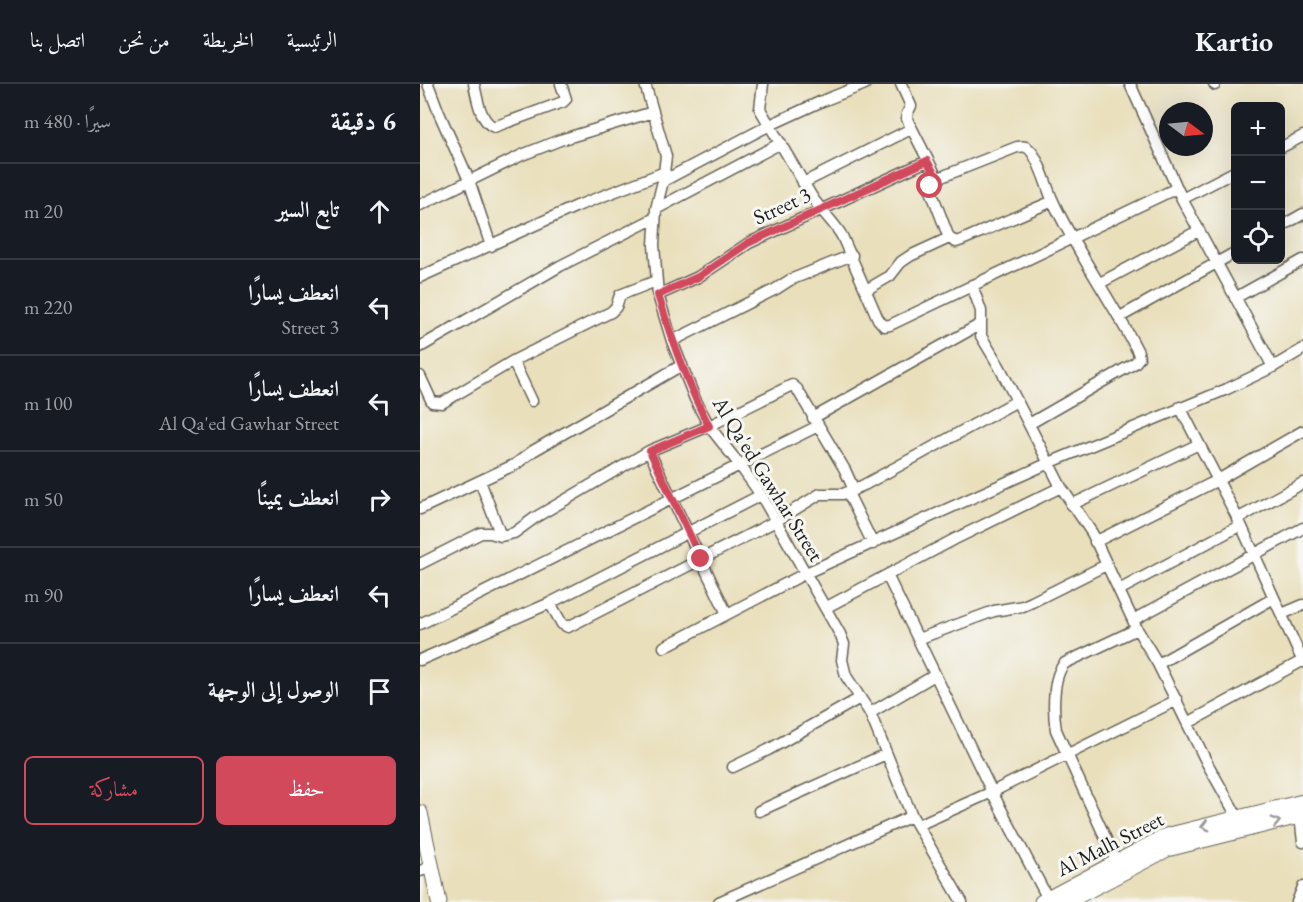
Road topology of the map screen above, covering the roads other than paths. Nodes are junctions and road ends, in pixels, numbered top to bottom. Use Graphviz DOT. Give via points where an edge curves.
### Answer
graph roads {
  1 [pos="428,84"];
  2 [pos="474,84"];
  3 [pos="561,84"];
  4 [pos="645,84"];
  5 [pos="763,84"];
  6 [pos="865,84"];
  7 [pos="901,84"];
  8 [pos="1130,84"];
  9 [pos="653,112"];
  10 [pos="770,125"];
  11 [pos="911,129"];
  12 [pos="1303,136"];
  13 [pos="781,143"];
  14 [pos="1285,146"];
  15 [pos="927,161"];
  16 [pos="1231,173"];
  17 [pos="664,177"];
  18 [pos="937,178"];
  19 [pos="469,180"];
  20 [pos="803,183"];
  21 [pos="1180,194"];
  22 [pos="1053,201"];
  23 [pos="420,205"];
  24 [pos="820,210"];
  25 [pos="656,213"];
  26 [pos="1303,214"];
  27 [pos="1285,225"];
  28 [pos="1198,231"];
  29 [pos="949,238"];
  30 [pos="1073,239"];
  31 [pos="491,246"];
  32 [pos="852,255"];
  33 [pos="1231,255"];
  34 [pos="1303,260"];
  35 [pos="1216,263"];
  36 [pos="420,277"];
  37 [pos="656,281"];
  38 [pos="1100,283"];
  39 [pos="972,285"];
  40 [pos="866,290"];
  41 [pos="658,295"];
  42 [pos="1235,298"];
  43 [pos="1120,317"];
  44 [pos="980,325"];
  45 [pos="672,341"];
  46 [pos="420,348"];
  47 [pos="1303,349"];
  48 [pos="513,361"];
  49 [pos="682,365"];
  50 [pos="1273,367"];
  51 [pos="420,376"];
  52 [pos="532,401"];
  53 [pos="1017,401"];
  54 [pos="1180,408"];
  55 [pos="816,422"];
  56 [pos="1029,424"];
  57 [pos="709,426"];
  58 [pos="1303,432"];
  59 [pos="1199,444"];
  60 [pos="650,451"];
  61 [pos="739,464"];
  62 [pos="1049,464"];
  63 [pos="1218,480"];
  64 [pos="480,481"];
  65 [pos="1303,483"];
  66 [pos="1060,488"];
  67 [pos="851,491"];
  68 [pos="761,495"];
  69 [pos="673,498"];
  70 [pos="1071,505"];
  71 [pos="420,509"];
  72 [pos="776,521"];
  73 [pos="1239,522"];
  74 [pos="1303,528"];
  75 [pos="688,531"];
  76 [pos="501,536"];
  77 [pos="1095,542"];
  78 [pos="873,544"];
  79 [pos="1254,555"];
  80 [pos="701,559"];
  81 [pos="420,564"];
  82 [pos="1106,565"];
  83 [pos="806,573"];
  84 [pos="887,575"];
  85 [pos="1119,590"];
  86 [pos="1274,598"];
  87 [pos="550,603"];
  88 [pos="1303,605"];
  89 [pos="825,608"];
  90 [pos="727,614"];
  91 [pos="1282,614"];
  92 [pos="420,624"];
  93 [pos="1135,624"];
  94 [pos="918,639"];
  95 [pos="664,647"];
  96 [pos="420,660"];
  97 [pos="1303,662"];
  98 [pos="1158,664"];
  99 [pos="935,675"];
  100 [pos="860,698"];
  101 [pos="1177,700"];
  102 [pos="870,713"];
  103 [pos="1188,723"];
  104 [pos="886,754"];
  105 [pos="1067,754"];
  106 [pos="734,767"];
  107 [pos="992,792"];
  108 [pos="759,811"];
  109 [pos="1302,811"];
  110 [pos="420,813"];
  111 [pos="1238,818"];
  112 [pos="915,821"];
  113 [pos="1303,842"];
  114 [pos="1116,861"];
  115 [pos="426,869"];
  116 [pos="1303,887"];
  117 [pos="1090,896"];
  118 [pos="1045,900"];
  119 [pos="439,902"];
  120 [pos="719,902"];
  121 [pos="962,902"];
  122 [pos="1066,902"];
  123 [pos="1297,902"];
  1 -- 19 [label="street"];
  2 -- 3 [label="street" via="485,118 494,127 563,102 566,99"];
  4 -- 9 [label="street, Al Qa'ed Gawhar Street"];
  5 -- 10 [label="street" via="760,105"];
  6 -- 10 [label="street"];
  7 -- 11 [label="street" via="912,106 906,116"];
  8 -- 21 [label="street"];
  9 -- 17 [label="street, Al Qa'ed Gawhar Street" via="665,148"];
  9 -- 19 [label="street" via="522,155"];
  10 -- 13 [label="street"];
  10 -- 17 [label="street"];
  11 -- 15 [label="street"];
  11 -- 20 [label="street"];
  12 -- 14 [label="street"];
  13 -- 20 [label="street"];
  13 -- 25 [label="street"];
  15 -- 18 [label="street"];
  15 -- 24 [label="street, Street 3"];
  16 -- 21 [label="street"];
  17 -- 25 [label="street, Al Qa'ed Gawhar Street"];
  17 -- 31 [label="street" via="577,206"];
  18 -- 22 [label="street" via="1025,147 1035,157"];
  18 -- 29 [label="street" via="930,186"];
  19 -- 23 [label="street"];
  19 -- 31 [label="street"];
  20 -- 24 [label="street"];
  21 -- 28 [label="street"];
  21 -- 30 [label="street"];
  22 -- 29 [label="street" via="962,240"];
  22 -- 30 [label="street"];
  24 -- 32 [label="street" via="834,224"];
  24 -- 41 [label="street, Street 3" via="748,243 698,277"];
  25 -- 37 [label="street, Al Qa'ed Gawhar Street"];
  25 -- 46 [label="street"];
  26 -- 27 [label="street"];
  28 -- 35 [label="street"];
  28 -- 38 [label="street"];
  29 -- 40 [label="street" via="910,256 890,276"];
  30 -- 38 [label="street"];
  30 -- 39 [label="street"];
  31 -- 36 [label="street"];
  32 -- 40 [label="street"];
  32 -- 45 [label="street" via="790,280"];
  33 -- 35 [label="street"];
  34 -- 42 [label="street"];
  35 -- 42 [label="street"];
  35 -- 43 [label="street"];
  37 -- 41 [label="street, Al Qa'ed Gawhar Street"];
  37 -- 48 [label="street" via="620,295 611,312"];
  38 -- 43 [label="street"];
  39 -- 40 [label="street" via="887,327 881,323"];
  39 -- 44 [label="street" via="981,311"];
  41 -- 45 [label="street, Al Qa'ed Gawhar Street"];
  42 -- 50 [label="street"];
  43 -- 56 [label="street" via="1139,354 1138,360"];
  44 -- 53 [label="street" via="981,336"];
  44 -- 55 [label="street"];
  45 -- 49 [label="street, Al Qa'ed Gawhar Street"];
  47 -- 50 [label="street"];
  48 -- 51 [label="street" via="438,404 429,398"];
  48 -- 52 [label="street"];
  49 -- 57 [label="street, Al Qa'ed Gawhar Street"];
  49 -- 64 [label="street" via="516,464"];
  50 -- 54 [label="street"];
  53 -- 56 [label="street"];
  53 -- 67 [label="street"];
  54 -- 59 [label="street"];
  54 -- 62 [label="street"];
  55 -- 57 [label="street" via="792,385"];
  55 -- 61 [label="street"];
  55 -- 67 [label="street" via="845,470"];
  56 -- 62 [label="street"];
  57 -- 60 [label="street"];
  57 -- 61 [label="street, Al Qa'ed Gawhar Street"];
  58 -- 63 [label="street"];
  59 -- 63 [label="street"];
  59 -- 70 [label="street"];
  60 -- 69 [label="street"];
  60 -- 76 [label="street" via="514,533"];
  61 -- 68 [label="street, Al Qa'ed Gawhar Street"];
  61 -- 69 [label="street"];
  62 -- 66 [label="street"];
  62 -- 78 [label="street"];
  63 -- 73 [label="street"];
  63 -- 77 [label="street"];
  64 -- 71 [label="street"];
  64 -- 76 [label="street"];
  65 -- 73 [label="street"];
  66 -- 70 [label="street"];
  66 -- 84 [label="street"];
  67 -- 72 [label="street" via="820,494"];
  67 -- 78 [label="street"];
  68 -- 72 [label="street, Al Qa'ed Gawhar Street"];
  68 -- 75 [label="street"];
  69 -- 75 [label="street"];
  69 -- 92 [label="street"];
  70 -- 77 [label="street"];
  72 -- 80 [label="street"];
  72 -- 83 [label="street, Al Qa'ed Gawhar Street"];
  73 -- 79 [label="street"];
  73 -- 85 [label="street"];
  74 -- 79 [label="street"];
  75 -- 80 [label="street"];
  75 -- 87 [label="street"];
  76 -- 81 [label="street" via="481,533"];
  77 -- 82 [label="street"];
  78 -- 83 [label="street"];
  79 -- 86 [label="street"];
  79 -- 93 [label="street"];
  80 -- 87 [label="street" via="568,627"];
  80 -- 90 [label="street"];
  82 -- 85 [label="street"];
  82 -- 94 [label="street" via="1023,606 994,610"];
  83 -- 89 [label="street, Al Qa'ed Gawhar Street"];
  83 -- 90 [label="street"];
  84 -- 89 [label="street"];
  84 -- 94 [label="street"];
  85 -- 93 [label="street"];
  86 -- 91 [label="street"];
  86 -- 98 [label="street"];
  87 -- 96 [label="street"];
  88 -- 91 [label="street"];
  89 -- 100 [label="street, Al Qa'ed Gawhar Street" via="843,639 843,669"];
  90 -- 95 [label="street"];
  91 -- 97 [label="street"];
  93 -- 98 [label="street"];
  93 -- 105 [label="street" via="1068,661 1058,671 1053,709 1056,730"];
  94 -- 99 [label="street"];
  97 -- 103 [label="street"];
  98 -- 101 [label="street"];
  99 -- 102 [label="street"];
  99 -- 107 [label="street"];
  100 -- 102 [label="street, Al Qa'ed Gawhar Street"];
  100 -- 106 [label="street"];
  101 -- 103 [label="street"];
  101 -- 105 [label="street"];
  102 -- 104 [label="street, Al Qa'ed Gawhar Street"];
  103 -- 111 [label="street"];
  104 -- 108 [label="street"];
  104 -- 112 [label="street, Al Qa'ed Gawhar Street"];
  105 -- 107 [label="street"];
  105 -- 114 [label="street"];
  107 -- 112 [label="street"];
  107 -- 118 [label="street"];
  109 -- 111 [label="street, Al Malh Street"];
  109 -- 113 [label="street"];
  117 -- 109 [label="street, Al Malh Street, one-way" via="1167,849"];
  110 -- 115 [label="street"];
  111 -- 114 [label="street, Al Malh Street, one-way" via="1166,836"];
  112 -- 120 [label="street"];
  112 -- 121 [label="street, Al Qa'ed Gawhar Street"];
  114 -- 118 [label="street, Al Malh Street"];
  115 -- 119 [label="street"];
  116 -- 123 [label="street"];
  117 -- 122 [label="street, Al Malh Street"];
}
